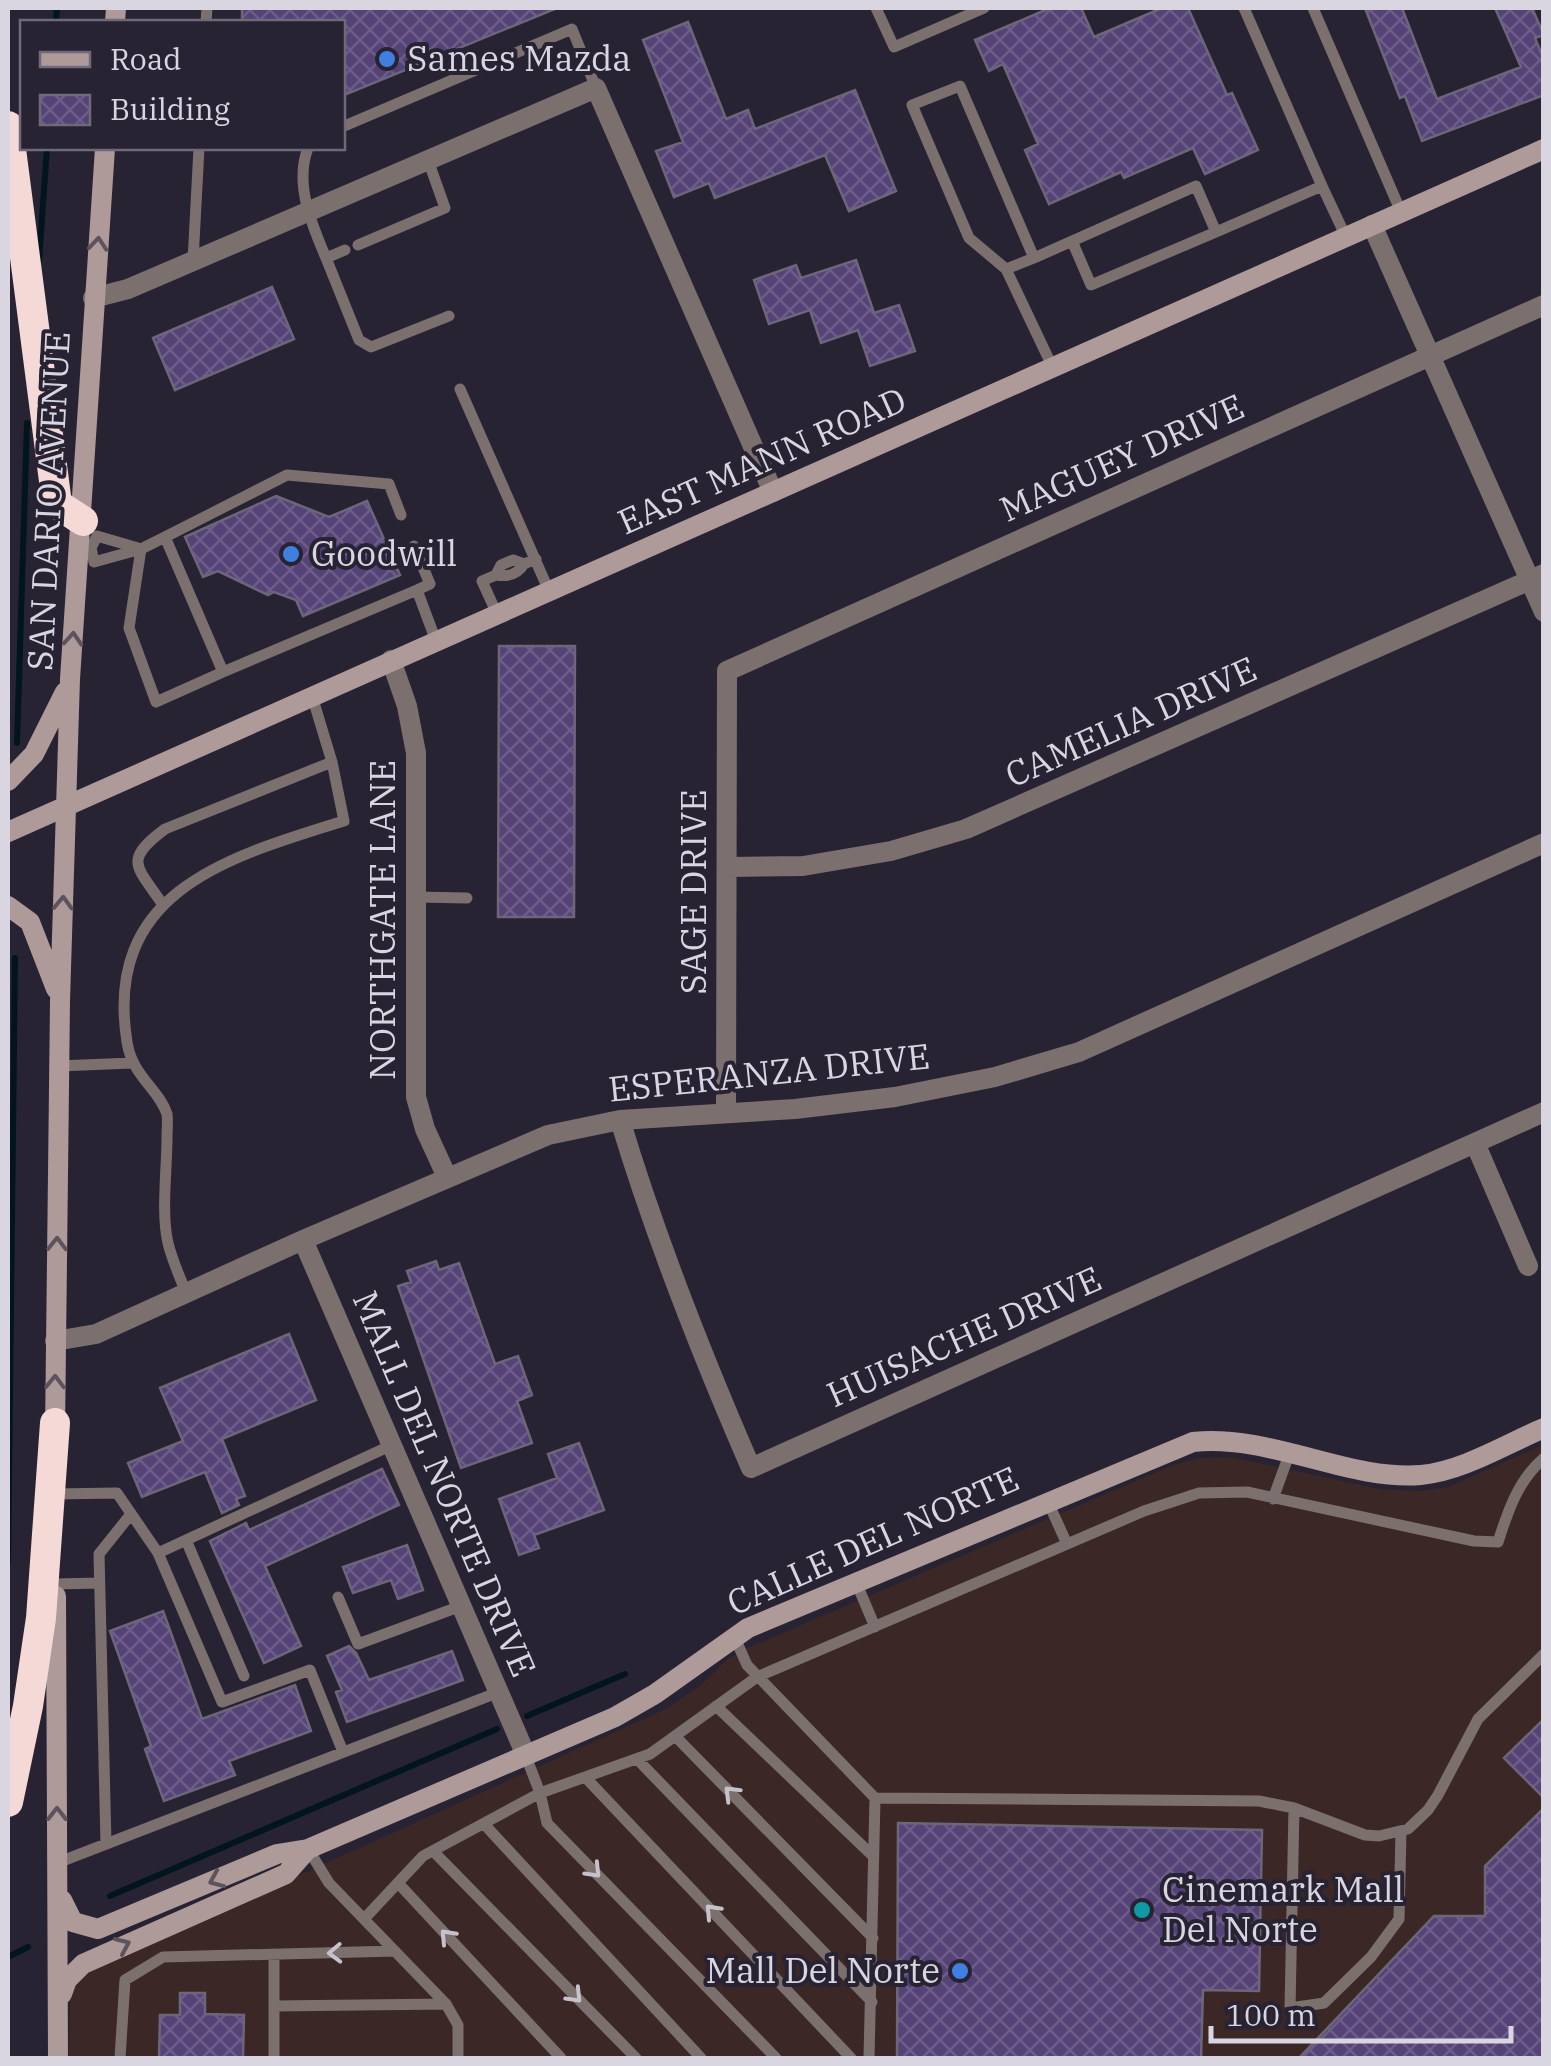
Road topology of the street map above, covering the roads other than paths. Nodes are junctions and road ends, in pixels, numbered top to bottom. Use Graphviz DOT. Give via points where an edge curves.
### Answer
graph roads {
  1 [pos="876,8"];
  2 [pos="984,8"];
  3 [pos="1244,8"];
  4 [pos="1313,8"];
  5 [pos="596,88"];
  6 [pos="8,126"];
  7 [pos="345,126"];
  8 [pos="105,150"];
  9 [pos="200,150"];
  10 [pos="307,150"];
  11 [pos="1544,150"];
  12 [pos="428,160"];
  13 [pos="1322,186"];
  14 [pos="306,212"];
  15 [pos="1401,212"];
  16 [pos="1372,225"];
  17 [pos="1216,232"];
  18 [pos="1346,236"];
  19 [pos="1072,241"];
  20 [pos="358,244"];
  21 [pos="345,250"];
  22 [pos="326,258"];
  23 [pos="1034,258"];
  24 [pos="194,261"];
  25 [pos="1006,269"];
  26 [pos="93,298"];
  27 [pos="1544,305"];
  28 [pos="450,316"];
  29 [pos="1430,356"];
  30 [pos="1052,368"];
  31 [pos="460,390"];
  32 [pos="773,492"];
  33 [pos="401,515"];
  34 [pos="165,537"];
  35 [pos="85,538"];
  36 [pos="414,546"];
  37 [pos="141,549"];
  38 [pos="530,562"];
  39 [pos="1536,577"];
  40 [pos="418,590"];
  41 [pos="549,590"];
  42 [pos="1544,612"];
  43 [pos="496,614"];
  44 [pos="436,641"];
  45 [pos="391,660"];
  46 [pos="727,671"];
  47 [pos="223,672"];
  48 [pos="70,679"];
  49 [pos="312,696"];
  50 [pos="332,762"];
  51 [pos="8,781"];
  52 [pos="66,806"];
  53 [pos="8,832"];
  54 [pos="1544,843"];
  55 [pos="728,868"];
  56 [pos="416,897"];
  57 [pos="467,898"];
  58 [pos="163,905"];
  59 [pos="8,906"];
  60 [pos="60,1001"];
  61 [pos="132,1063"];
  62 [pos="59,1066"];
  63 [pos="726,1112"];
  64 [pos="1544,1112"];
  65 [pos="620,1120"];
  66 [pos="1475,1143"];
  67 [pos="447,1177"];
  68 [pos="304,1240"];
  69 [pos="1528,1266"];
  70 [pos="186,1293"];
  71 [pos="56,1341"];
  72 [pos="54,1423"];
  73 [pos="1544,1428"];
  74 [pos="392,1445"];
  75 [pos="1290,1452"];
  76 [pos="1544,1458"];
  77 [pos="55,1494"];
  78 [pos="1273,1499"];
  79 [pos="1047,1501"];
  80 [pos="131,1514"];
  81 [pos="186,1540"];
  82 [pos="1066,1544"];
  83 [pos="158,1552"];
  84 [pos="856,1582"];
  85 [pos="99,1583"];
  86 [pos="56,1584"];
  87 [pos="338,1597"];
  88 [pos="461,1606"];
  89 [pos="875,1627"];
  90 [pos="734,1636"];
  91 [pos="1544,1654"];
  92 [pos="244,1676"];
  93 [pos="757,1677"];
  94 [pos="499,1692"];
  95 [pos="716,1706"];
  96 [pos="674,1736"];
  97 [pos="343,1752"];
  98 [pos="525,1753"];
  99 [pos="637,1759"];
  100 [pos="586,1777"];
  101 [pos="540,1793"];
  102 [pos="875,1798"];
  103 [pos="8,1802"];
  104 [pos="1294,1808"];
  105 [pos="484,1824"];
  106 [pos="1401,1832"];
  107 [pos="106,1844"];
  108 [pos="308,1849"];
  109 [pos="433,1851"];
  110 [pos="874,1856"];
  111 [pos="57,1863"];
  112 [pos="398,1883"];
  113 [pos="58,1885"];
  114 [pos="364,1918"];
  115 [pos="873,1938"];
  116 [pos="395,1951"];
  117 [pos="274,1954"];
  118 [pos="872,2002"];
  119 [pos="446,2004"];
  120 [pos="274,2006"];
  121 [pos="58,2009"];
  122 [pos="58,2058"];
  123 [pos="120,2058"];
  124 [pos="274,2058"];
  125 [pos="284,2058"];
  126 [pos="458,2058"];
  127 [pos="561,2058"];
  128 [pos="636,2058"];
  129 [pos="701,2058"];
  130 [pos="776,2058"];
  131 [pos="851,2058"];
  132 [pos="869,2058"];
  1 -- 2 [label="lane" via="894,48"];
  3 -- 13 [label="lane"];
  4 -- 15 [label="lane"];
  5 -- 7 [label="lane" via="572,30"];
  5 -- 12 [label="street"];
  5 -- 32 [label="street"];
  6 -- 35 [label="highway" via="57,504"];
  26 -- 8 [label="street, SAN DARIO AVENUE, one-way"];
  9 -- 24 [label="lane"];
  10 -- 14 [label="lane"];
  11 -- 15 [label="street, EAST MANN ROAD"];
  12 -- 14 [label="street"];
  12 -- 20 [label="lane" via="445,208"];
  13 -- 17 [label="lane"];
  13 -- 18 [label="lane"];
  14 -- 22 [label="lane"];
  14 -- 24 [label="street"];
  15 -- 16 [label="street, EAST MANN ROAD"];
  16 -- 18 [label="street, EAST MANN ROAD"];
  16 -- 29 [label="street"];
  17 -- 19 [label="lane" via="1090,286"];
  17 -- 19 [label="lane" via="1196,186"];
  18 -- 30 [label="street, EAST MANN ROAD"];
  19 -- 23 [label="lane"];
  21 -- 22 [label="lane"];
  22 -- 28 [label="lane" via="359,340 371,347"];
  23 -- 25 [label="lane"];
  23 -- 25 [label="lane" via="960,86 912,104 969,238"];
  24 -- 26 [label="street"];
  25 -- 30 [label="lane"];
  26 -- 35 [label="street, SAN DARIO AVENUE"];
  27 -- 29 [label="street, MAGUEY DRIVE"];
  29 -- 39 [label="street"];
  29 -- 46 [label="street, MAGUEY DRIVE"];
  30 -- 32 [label="street, EAST MANN ROAD"];
  31 -- 38 [label="lane"];
  32 -- 41 [label="street, EAST MANN ROAD"];
  33 -- 34 [label="lane" via="389,484 288,475"];
  34 -- 37 [label="lane"];
  34 -- 47 [label="lane"];
  35 -- 37 [label="lane" via="94,562"];
  48 -- 35 [label="street, SAN DARIO AVENUE, one-way"];
  36 -- 40 [label="lane" via="430,584"];
  37 -- 47 [label="lane" via="129,628 156,702"];
  38 -- 41 [label="lane"];
  38 -- 43 [label="lane" via="513,560 482,581"];
  39 -- 42 [label="street"];
  39 -- 55 [label="street, CAMELIA DRIVE" via="966,829 821,863"];
  40 -- 44 [label="lane"];
  40 -- 47 [label="lane"];
  41 -- 43 [label="street, EAST MANN ROAD"];
  43 -- 44 [label="street, EAST MANN ROAD"];
  44 -- 45 [label="street, EAST MANN ROAD"];
  45 -- 49 [label="street, EAST MANN ROAD"];
  45 -- 56 [label="street, NORTHGATE LANE" via="416,753"];
  46 -- 55 [label="street, SAGE DRIVE"];
  48 -- 51 [label="street" via="34,754"];
  48 -- 52 [label="street, SAN DARIO AVENUE"];
  49 -- 50 [label="lane"];
  49 -- 52 [label="street, EAST MANN ROAD"];
  50 -- 58 [label="lane" via="344,821 230,860"];
  50 -- 58 [label="lane" via="165,829 142,846 139,869"];
  52 -- 53 [label="street, EAST MANN ROAD"];
  60 -- 52 [label="street, SAN DARIO AVENUE, one-way"];
  54 -- 63 [label="street, ESPERANZA DRIVE" via="1079,1052 895,1097"];
  55 -- 63 [label="street, SAGE DRIVE"];
  56 -- 57 [label="lane"];
  56 -- 67 [label="street, NORTHGATE LANE" via="416,1097"];
  58 -- 61 [label="lane" via="147,921 130,958 123,993"];
  59 -- 60 [label="street" via="30,922"];
  60 -- 62 [label="street, SAN DARIO AVENUE"];
  61 -- 62 [label="lane"];
  61 -- 70 [label="lane" via="166,1114 168,1242"];
  71 -- 62 [label="street, SAN DARIO AVENUE, one-way"];
  63 -- 65 [label="street, ESPERANZA DRIVE"];
  64 -- 66 [label="street, HUISACHE DRIVE"];
  65 -- 66 [label="street, HUISACHE DRIVE" via="693,1334 751,1468"];
  65 -- 67 [label="street, ESPERANZA DRIVE" via="548,1135"];
  66 -- 69 [label="street"];
  67 -- 68 [label="street, ESPERANZA DRIVE"];
  68 -- 70 [label="street, ESPERANZA DRIVE"];
  68 -- 74 [label="street, MALL DEL NORTE DRIVE"];
  70 -- 71 [label="street, ESPERANZA DRIVE" via="96,1334"];
  72 -- 71 [label="street, SAN DARIO AVENUE, one-way"];
  72 -- 77 [label="street, SAN DARIO AVENUE"];
  72 -- 103 [label="highway" via="41,1618"];
  73 -- 75 [label="street, CALLE DEL NORTE" via="1422,1475"];
  74 -- 81 [label="lane"];
  74 -- 88 [label="street, MALL DEL NORTE DRIVE"];
  75 -- 78 [label="lane"];
  75 -- 79 [label="street, CALLE DEL NORTE" via="1238,1441 1193,1442"];
  76 -- 78 [label="lane" via="1523,1481 1498,1542"];
  77 -- 80 [label="lane" via="117,1493"];
  77 -- 86 [label="street, SAN DARIO AVENUE"];
  78 -- 82 [label="lane" via="1199,1493"];
  79 -- 82 [label="lane"];
  79 -- 84 [label="street, CALLE DEL NORTE"];
  80 -- 83 [label="lane"];
  80 -- 85 [label="lane" via="99,1554"];
  81 -- 83 [label="lane"];
  81 -- 92 [label="lane"];
  82 -- 89 [label="lane"];
  83 -- 97 [label="lane" via="222,1702 310,1670"];
  84 -- 89 [label="lane"];
  84 -- 90 [label="street, CALLE DEL NORTE"];
  85 -- 86 [label="lane"];
  85 -- 107 [label="lane"];
  111 -- 86 [label="street, SAN DARIO AVENUE, one-way"];
  87 -- 88 [label="lane" via="358,1644"];
  88 -- 94 [label="street, MALL DEL NORTE DRIVE"];
  89 -- 93 [label="lane"];
  90 -- 93 [label="lane"];
  90 -- 98 [label="street, CALLE DEL NORTE" via="615,1717"];
  91 -- 106 [label="lane" via="1478,1719 1428,1810"];
  93 -- 95 [label="lane"];
  93 -- 102 [label="lane"];
  94 -- 97 [label="lane"];
  94 -- 98 [label="street, MALL DEL NORTE DRIVE"];
  95 -- 96 [label="lane"];
  95 -- 110 [label="lane"];
  96 -- 99 [label="lane"];
  115 -- 96 [label="lane, one-way"];
  97 -- 107 [label="lane"];
  98 -- 101 [label="lane"];
  98 -- 108 [label="street, CALLE DEL NORTE"];
  99 -- 100 [label="lane"];
  99 -- 118 [label="lane"];
  100 -- 101 [label="lane"];
  131 -- 100 [label="lane, one-way"];
  101 -- 105 [label="lane"];
  101 -- 130 [label="lane, one-way" via="547,1823"];
  102 -- 104 [label="lane" via="1258,1801"];
  102 -- 110 [label="lane"];
  104 -- 106 [label="lane" via="1364,1835"];
  104 -- 106 [label="lane" via="1290,2008 1324,2003 1372,1957 1399,1918"];
  105 -- 109 [label="lane"];
  105 -- 129 [label="lane"];
  107 -- 111 [label="lane"];
  108 -- 113 [label="street, CALLE DEL NORTE, one-way" via="277,1854 98,1930 73,1922"];
  108 -- 114 [label="lane" via="328,1882"];
  121 -- 108 [label="street, one-way" via="67,1980 83,1964 286,1874"];
  109 -- 112 [label="lane"];
  109 -- 128 [label="lane, one-way"];
  110 -- 115 [label="lane"];
  111 -- 113 [label="street, SAN DARIO AVENUE"];
  112 -- 114 [label="lane"];
  127 -- 112 [label="lane, one-way"];
  113 -- 121 [label="street, SAN DARIO AVENUE"];
  114 -- 116 [label="lane"];
  115 -- 118 [label="lane"];
  116 -- 117 [label="lane, one-way"];
  116 -- 119 [label="lane"];
  117 -- 120 [label="lane"];
  117 -- 123 [label="lane" via="163,1958 125,1980"];
  118 -- 132 [label="lane"];
  119 -- 120 [label="lane"];
  119 -- 126 [label="lane" via="458,2025"];
  120 -- 124 [label="lane"];
  121 -- 122 [label="street, SAN DARIO AVENUE"];
  124 -- 125 [label="lane"];
}
